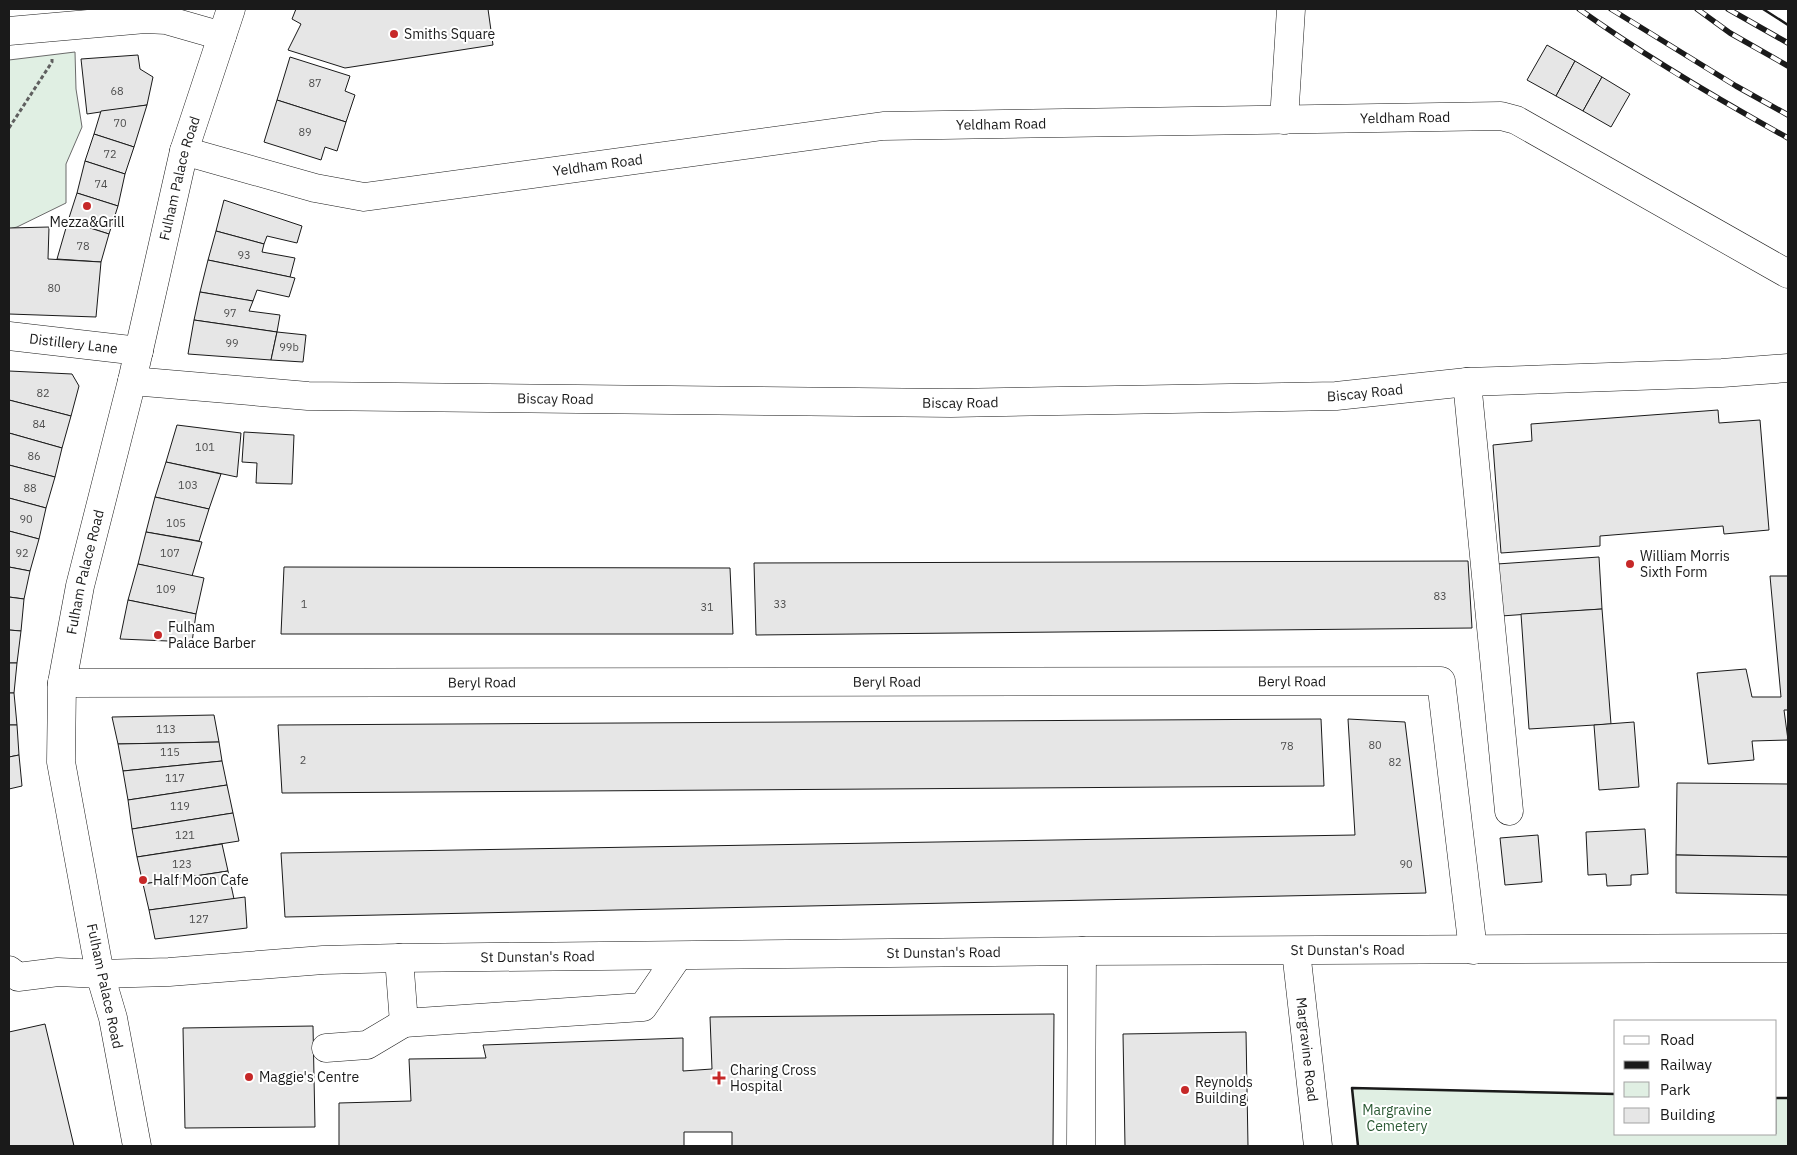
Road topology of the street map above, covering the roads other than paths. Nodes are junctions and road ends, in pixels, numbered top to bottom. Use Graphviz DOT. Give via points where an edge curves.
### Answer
graph roads {
  1 [pos="231,9"];
  2 [pos="1290,9"];
  3 [pos="9,31"];
  4 [pos="222,36"];
  5 [pos="1284,120"];
  6 [pos="184,151"];
  7 [pos="1788,274"];
  8 [pos="9,336"];
  9 [pos="139,351"];
  10 [pos="1788,368"];
  11 [pos="132,381"];
  12 [pos="1468,382"];
  13 [pos="62,683"];
  14 [pos="1509,811"];
  15 [pos="1788,948"];
  16 [pos="1474,950"];
  17 [pos="1082,951"];
  18 [pos="1296,951"];
  19 [pos="678,956"];
  20 [pos="399,958"];
  21 [pos="100,974"];
  22 [pos="12,981"];
  23 [pos="404,1023"];
  24 [pos="326,1048"];
  25 [pos="137,1146"];
  26 [pos="1081,1146"];
  27 [pos="1318,1146"];
  1 -- 4 [label="street, Fulham Palace Road"];
  2 -- 5 [label="street"];
  3 -- 4 [label="street" via="145,19 166,20"];
  4 -- 6 [label="street, Fulham Palace Road"];
  5 -- 6 [label="street, Yeldham Road" via="883,126 364,197 315,188"];
  5 -- 7 [label="street, Yeldham Road" via="1501,116 1516,120"];
  6 -- 9 [label="street, Fulham Palace Road"];
  8 -- 9 [label="street, Distillery Lane"];
  9 -- 11 [label="street, Fulham Palace Road"];
  10 -- 12 [label="street, Biscay Road" via="1722,374"];
  11 -- 12 [label="street, Biscay Road" via="308,396 951,403 1336,396"];
  11 -- 13 [label="street, Fulham Palace Road" via="80,586"];
  12 -- 14 [label="street"];
  13 -- 16 [label="street, Beryl Road" via="1441,681"];
  13 -- 21 [label="street, Fulham Palace Road" via="61,762"];
  15 -- 16 [label="street, St Dunstan's Road"];
  16 -- 18 [label="street, St Dunstan's Road"];
  17 -- 18 [label="street, St Dunstan's Road"];
  17 -- 19 [label="street, St Dunstan's Road"];
  17 -- 26 [label="street"];
  18 -- 27 [label="street, Margravine Road"];
  19 -- 20 [label="street, St Dunstan's Road"];
  19 -- 23 [label="street" via="643,1007"];
  20 -- 21 [label="street, St Dunstan's Road"];
  20 -- 23 [label="street"];
  21 -- 22 [label="street, St Dunstan's Road" via="58,972"];
  21 -- 25 [label="street, Fulham Palace Road" via="113,1018"];
  23 -- 24 [label="street" via="367,1044"];
}
